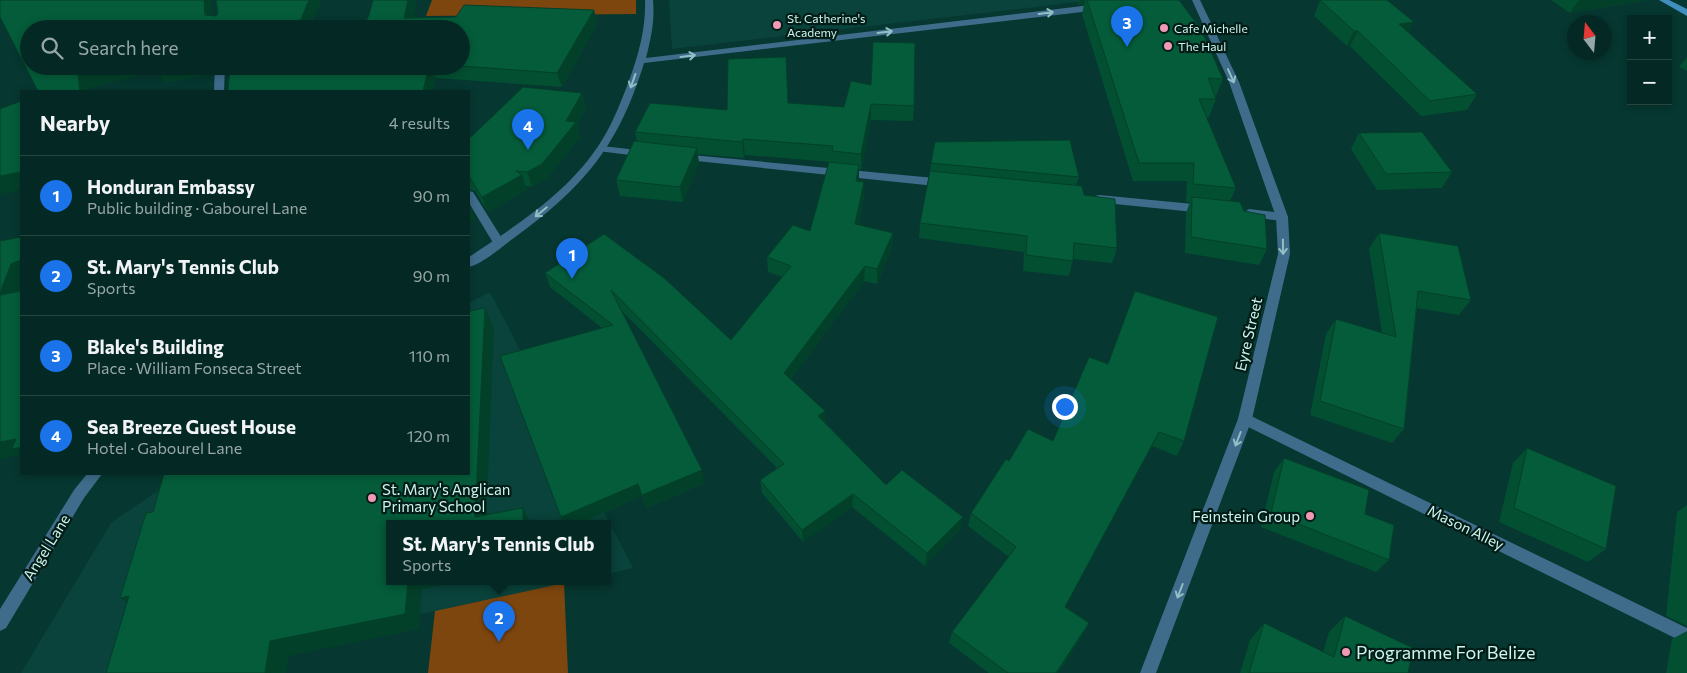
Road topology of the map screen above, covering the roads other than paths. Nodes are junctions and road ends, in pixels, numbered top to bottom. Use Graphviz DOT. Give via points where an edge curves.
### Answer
graph roads {
  1 [pos="649,0"];
  2 [pos="1196,0"];
  3 [pos="1663,0"];
  4 [pos="1106,6"];
  5 [pos="1687,13"];
  6 [pos="640,61"];
  7 [pos="220,75"];
  8 [pos="219,90"];
  9 [pos="602,149"];
  10 [pos="957,184"];
  11 [pos="470,196"];
  12 [pos="1085,197"];
  13 [pos="1213,210"];
  14 [pos="1233,212"];
  15 [pos="1282,217"];
  16 [pos="499,243"];
  17 [pos="470,262"];
  18 [pos="1245,419"];
  19 [pos="93,475"];
  20 [pos="0,622"];
  21 [pos="1687,636"];
  22 [pos="1148,673"];
  1 -- 6 [label="street"];
  2 -- 15 [label="street, Eyre Street, one-way" via="1234,82"];
  3 -- 5 [label="main road"];
  6 -- 4 [label="street, one-way"];
  6 -- 9 [label="street, one-way" via="625,105"];
  7 -- 8 [label="street"];
  9 -- 10 [label="street"];
  9 -- 16 [label="street, one-way" via="580,176 551,203"];
  11 -- 16 [label="street"];
  12 -- 13 [label="street"];
  14 -- 15 [label="street"];
  15 -- 18 [label="street, Eyre Street, one-way" via="1284,254"];
  16 -- 17 [label="street"];
  18 -- 21 [label="street, Mason Alley"];
  18 -- 22 [label="street, Eyre Street, one-way"];
  19 -- 20 [label="street, Angel Lane"];
}
